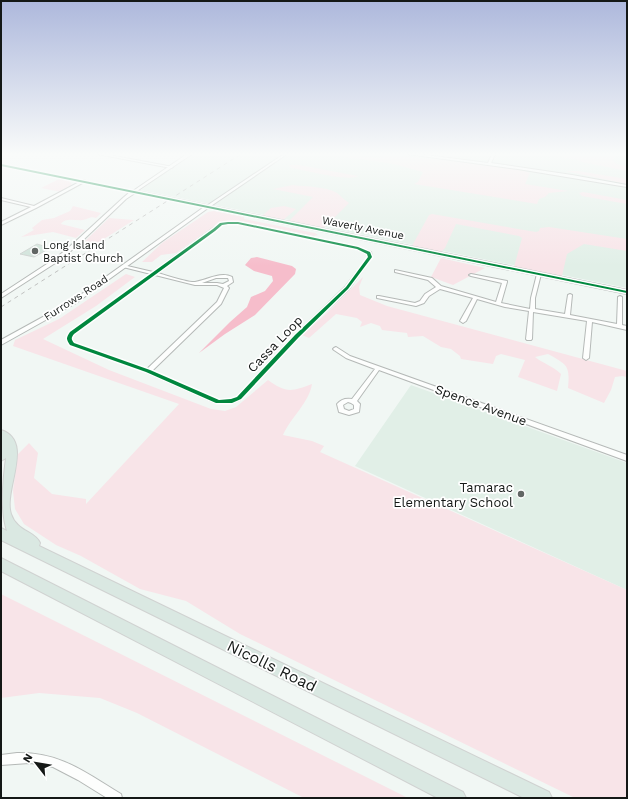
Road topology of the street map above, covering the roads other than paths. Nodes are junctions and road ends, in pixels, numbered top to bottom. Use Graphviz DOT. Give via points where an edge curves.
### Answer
graph roads {
  1 [pos="66,191"];
  2 [pos="130,191"];
  3 [pos="230,191"];
  4 [pos="134,192"];
  5 [pos="1,199"];
  6 [pos="35,207"];
  7 [pos="207,207"];
  8 [pos="1,224"];
  9 [pos="127,265"];
  10 [pos="397,271"];
  11 [pos="156,272"];
  12 [pos="539,274"];
  13 [pos="471,275"];
  14 [pos="197,283"];
  15 [pos="224,286"];
  16 [pos="439,286"];
  17 [pos="627,292"];
  18 [pos="1,296"];
  19 [pos="570,296"];
  20 [pos="379,297"];
  21 [pos="620,297"];
  22 [pos="475,298"];
  23 [pos="498,304"];
  24 [pos="531,311"];
  25 [pos="566,316"];
  26 [pos="590,320"];
  27 [pos="463,321"];
  28 [pos="619,327"];
  29 [pos="627,328"];
  30 [pos="529,339"];
  31 [pos="1,343"];
  32 [pos="336,349"];
  33 [pos="586,358"];
  34 [pos="378,368"];
  35 [pos="148,371"];
  36 [pos="352,401"];
  37 [pos="1,434"];
  38 [pos="1,440"];
  39 [pos="1,457"];
  40 [pos="627,458"];
  41 [pos="1,534"];
  42 [pos="1,564"];
  43 [pos="68,567"];
  44 [pos="1,571"];
  45 [pos="58,594"];
  46 [pos="1,760"];
  47 [pos="117,798"];
  48 [pos="457,798"];
  49 [pos="543,798"];
  1 -- 6 [label="street"];
  2 -- 4 [label="street, Waverly Avenue"];
  3 -- 7 [label="street"];
  4 -- 7 [label="street, Waverly Avenue"];
  4 -- 18 [label="street" via="63,255"];
  5 -- 6 [label="street"];
  6 -- 8 [label="street"];
  7 -- 9 [label="street, Furrows Road"];
  7 -- 12 [label="street, Waverly Avenue"];
  9 -- 11 [label="street"];
  9 -- 31 [label="street, Furrows Road" via="67,306"];
  10 -- 16 [label="street" via="430,279"];
  11 -- 14 [label="street"];
  11 -- 35 [label="street, Cassa Loop" via="68,337 72,344"];
  11 -- 35 [label="street, Cassa Loop" via="221,224 228,223 358,248 370,257 347,288 297,336 239,398 218,402"];
  12 -- 17 [label="street, Waverly Avenue"];
  12 -- 24 [label="street"];
  13 -- 23 [label="street" via="505,282"];
  14 -- 15 [label="street"];
  14 -- 15 [label="street" via="216,277 230,277 231,282"];
  15 -- 35 [label="street" via="227,288 219,303"];
  16 -- 20 [label="street" via="416,305"];
  16 -- 22 [label="street"];
  19 -- 25 [label="street"];
  21 -- 28 [label="street"];
  22 -- 23 [label="street"];
  22 -- 27 [label="street"];
  23 -- 24 [label="street"];
  24 -- 25 [label="street"];
  24 -- 30 [label="street"];
  25 -- 26 [label="street"];
  26 -- 28 [label="street"];
  26 -- 33 [label="street"];
  28 -- 29 [label="street"];
  32 -- 34 [label="street, Spence Avenue" via="348,357"];
  34 -- 36 [label="street"];
  34 -- 40 [label="street, Spence Avenue"];
  37 -- 43 [label="highway" via="7,439 12,453 3,502 9,523 23,537 44,548"];
  38 -- 39 [label="highway" via="4,450"];
  41 -- 43 [label="highway, Nicolls Road"];
  42 -- 45 [label="highway"];
  43 -- 49 [label="highway, Nicolls Road"];
  44 -- 45 [label="highway" via="13,578"];
  45 -- 48 [label="highway"];
  46 -- 47 [label="street" via="46,760 66,768"];
}
